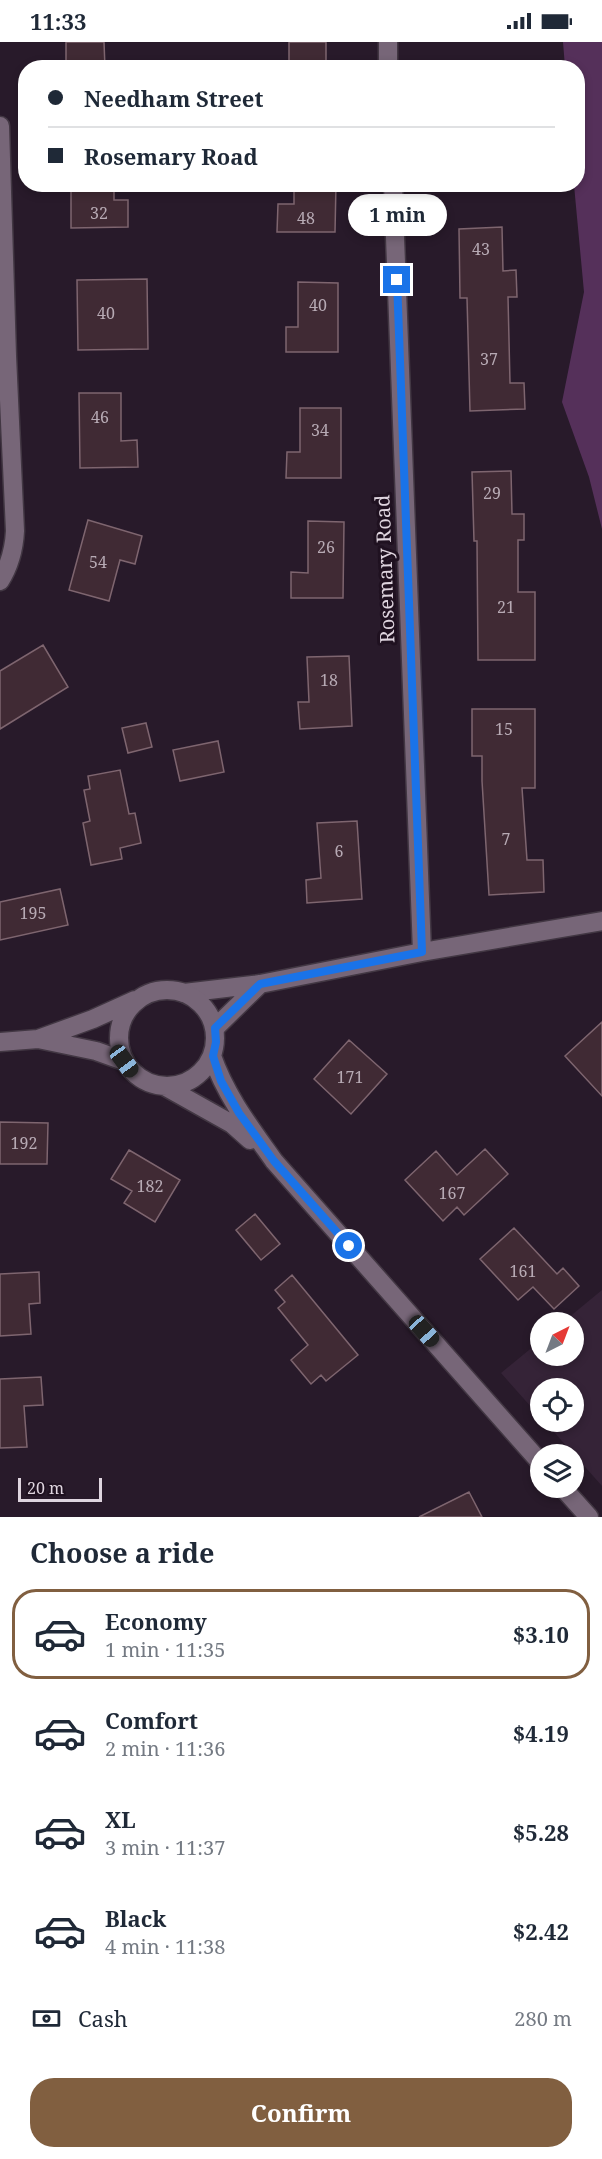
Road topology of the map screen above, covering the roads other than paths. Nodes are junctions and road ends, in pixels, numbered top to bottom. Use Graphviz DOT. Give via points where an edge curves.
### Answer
graph roads {
  1 [pos="387,42"];
  2 [pos="388,60"];
  3 [pos="0,126"];
  4 [pos="393,192"];
  5 [pos="0,581"];
  6 [pos="602,921"];
  7 [pos="422,952"];
  8 [pos="260,984"];
  9 [pos="184,993"];
  10 [pos="138,999"];
  11 [pos="215,1028"];
  12 [pos="38,1039"];
  13 [pos="0,1042"];
  14 [pos="213,1056"];
  15 [pos="124,1061"];
  16 [pos="166,1087"];
  17 [pos="274,1161"];
  18 [pos="530,1451"];
  19 [pos="572,1498"];
  20 [pos="589,1517"];
  1 -- 2 [label="street"];
  3 -- 5 [label="street" via="15,531 9,566"];
  4 -- 7 [label="street, Rosemary Road"];
  6 -- 7 [label="street"];
  7 -- 8 [label="street"];
  8 -- 9 [label="street"];
  8 -- 11 [label="street"];
  9 -- 10 [label="street" via="169,989"];
  9 -- 11 [label="street" via="204,1007"];
  10 -- 12 [label="street"];
  10 -- 15 [label="street" via="122,1021 119,1041"];
  11 -- 14 [label="street"];
  12 -- 13 [label="street"];
  12 -- 15 [label="street"];
  14 -- 16 [label="street" via="194,1079"];
  14 -- 17 [label="street" via="221,1081 239,1113"];
  15 -- 16 [label="street" via="141,1080"];
  16 -- 17 [label="street" via="232,1124"];
  17 -- 18 [label="street"];
  19 -- 20 [label="street"];
}
